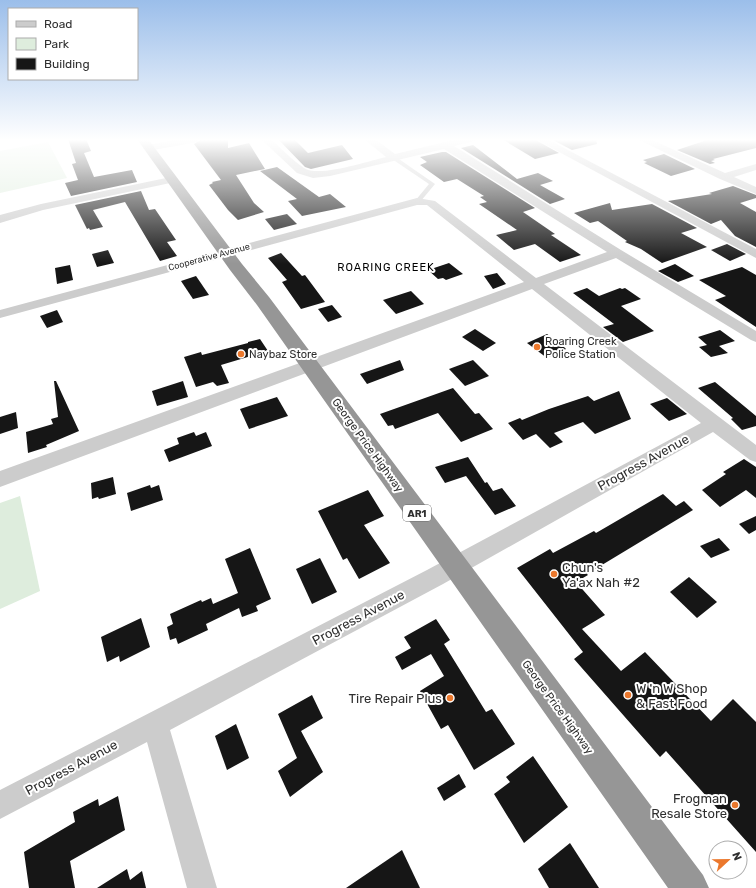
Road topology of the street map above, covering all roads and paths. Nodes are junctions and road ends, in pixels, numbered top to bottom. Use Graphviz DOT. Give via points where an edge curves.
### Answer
graph roads {
  1 [pos="169,180"];
  2 [pos="171,180"];
  3 [pos="427,180"];
  4 [pos="502,180"];
  5 [pos="617,180"];
  6 [pos="732,180"];
  7 [pos="756,191"];
  8 [pos="418,201"];
  9 [pos="0,219"];
  10 [pos="225,252"];
  11 [pos="617,253"];
  12 [pos="756,254"];
  13 [pos="532,283"];
  14 [pos="0,314"];
  15 [pos="756,337"];
  16 [pos="310,366"];
  17 [pos="714,424"];
  18 [pos="756,455"];
  19 [pos="0,479"];
  20 [pos="456,566"];
  21 [pos="155,723"];
  22 [pos="0,805"];
  23 [pos="202,888"];
  24 [pos="690,888"];
  1 -- 9 [label="street" via="41,207"];
  2 -- 10 [label="highway, George Price Highway / AR1"];
  3 -- 8 [label="lane" via="432,184"];
  4 -- 11 [label="street"];
  5 -- 12 [label="street"];
  6 -- 7 [label="street"];
  8 -- 10 [label="street, Cooperative Avenue"];
  8 -- 13 [label="street" via="431,203"];
  10 -- 14 [label="street, Cooperative Avenue"];
  10 -- 16 [label="highway, George Price Highway / AR1"];
  11 -- 13 [label="street"];
  11 -- 15 [label="street"];
  13 -- 16 [label="street"];
  13 -- 17 [label="street"];
  16 -- 19 [label="street"];
  16 -- 20 [label="highway, George Price Highway / AR1"];
  17 -- 18 [label="street"];
  17 -- 20 [label="street, Progress Avenue"];
  20 -- 21 [label="street, Progress Avenue"];
  20 -- 24 [label="highway, George Price Highway / AR1"];
  21 -- 22 [label="street, Progress Avenue"];
  21 -- 23 [label="street"];
}
